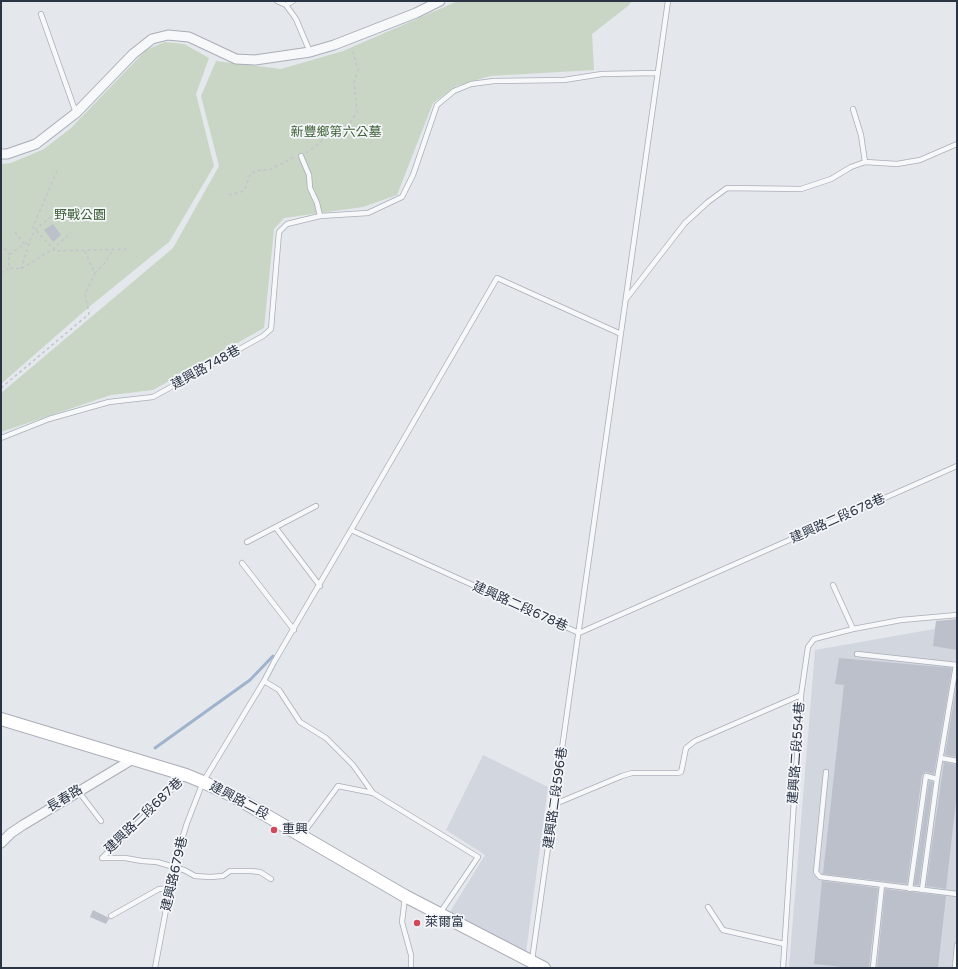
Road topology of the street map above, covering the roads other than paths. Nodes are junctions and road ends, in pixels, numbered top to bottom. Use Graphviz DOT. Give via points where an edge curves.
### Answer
graph roads {
  1 [pos="277,1"];
  2 [pos="293,1"];
  3 [pos="440,1"];
  4 [pos="668,1"];
  5 [pos="286,5"];
  6 [pos="41,14"];
  7 [pos="310,52"];
  8 [pos="658,73"];
  9 [pos="853,109"];
  10 [pos="76,113"];
  11 [pos="957,144"];
  12 [pos="1,154"];
  13 [pos="301,156"];
  14 [pos="865,162"];
  15 [pos="320,216"];
  16 [pos="625,300"];
  17 [pos="621,334"];
  18 [pos="1,438"];
  19 [pos="957,466"];
  20 [pos="316,506"];
  21 [pos="276,528"];
  22 [pos="351,530"];
  23 [pos="247,542"];
  24 [pos="242,563"];
  25 [pos="833,585"];
  26 [pos="320,586"];
  27 [pos="957,615"];
  28 [pos="853,629"];
  29 [pos="294,630"];
  30 [pos="579,634"];
  31 [pos="857,654"];
  32 [pos="956,665"];
  33 [pos="264,681"];
  34 [pos="801,695"];
  35 [pos="1,719"];
  36 [pos="941,758"];
  37 [pos="133,759"];
  38 [pos="957,761"];
  39 [pos="826,772"];
  40 [pos="186,775"];
  41 [pos="937,779"];
  42 [pos="203,782"];
  43 [pos="79,792"];
  44 [pos="373,793"];
  45 [pos="555,804"];
  46 [pos="100,821"];
  47 [pos="11,833"];
  48 [pos="1,835"];
  49 [pos="301,836"];
  50 [pos="1,844"];
  51 [pos="175,867"];
  52 [pos="271,879"];
  53 [pos="882,885"];
  54 [pos="171,888"];
  55 [pos="910,889"];
  56 [pos="922,890"];
  57 [pos="957,894"];
  58 [pos="405,896"];
  59 [pos="708,907"];
  60 [pos="439,913"];
  61 [pos="111,916"];
  62 [pos="784,944"];
  63 [pos="957,945"];
  64 [pos="532,962"];
  65 [pos="155,968"];
  66 [pos="410,968"];
  67 [pos="544,968"];
  68 [pos="783,968"];
  69 [pos="873,968"];
  70 [pos="955,968"];
  1 -- 5 [label="lane"];
  2 -- 5 [label="lane"];
  3 -- 7 [label="street" via="349,40"];
  4 -- 8 [label="lane, 建興路二段596巷"];
  5 -- 7 [label="lane" via="296,19"];
  6 -- 10 [label="lane"];
  7 -- 10 [label="street" via="255,60 236,59 189,37 168,34 152,39 133,54"];
  8 -- 15 [label="lane, 建興路748巷" via="602,74 564,80 494,81 471,84 454,91 438,105 413,175 402,197 368,213"];
  8 -- 16 [label="lane, 建興路二段596巷"];
  9 -- 14 [label="lane" via="861,135"];
  10 -- 12 [label="street" via="36,144"];
  11 -- 14 [label="lane" via="920,160 897,164"];
  13 -- 15 [label="lane"];
  14 -- 16 [label="lane" via="831,179 801,189 726,188 684,223"];
  15 -- 18 [label="lane, 建興路748巷" via="287,224 279,232 271,329 263,336 153,397 109,402 49,419"];
  16 -- 17 [label="lane, 建興路二段596巷"];
  17 -- 22 [label="lane" via="498,278"];
  17 -- 30 [label="lane, 建興路二段596巷"];
  19 -- 30 [label="lane, 建興路二段678巷"];
  20 -- 21 [label="lane"];
  21 -- 23 [label="lane"];
  21 -- 26 [label="lane"];
  22 -- 26 [label="lane"];
  22 -- 30 [label="lane, 建興路二段678巷"];
  24 -- 29 [label="lane"];
  25 -- 28 [label="lane"];
  26 -- 29 [label="lane"];
  27 -- 28 [label="lane, 建興路二段554巷" via="910,618"];
  28 -- 34 [label="lane, 建興路二段554巷" via="814,639 808,646"];
  29 -- 33 [label="lane"];
  30 -- 45 [label="lane, 建興路二段596巷"];
  31 -- 32 [label="lane"];
  32 -- 36 [label="lane"];
  33 -- 42 [label="lane"];
  33 -- 44 [label="lane" via="279,690 300,722 326,738 353,765"];
  34 -- 45 [label="lane" via="695,741 686,748 681,772 632,773"];
  34 -- 62 [label="lane, 建興路二段554巷"];
  35 -- 37 [label="street, 建興路二段"];
  36 -- 38 [label="lane"];
  36 -- 41 [label="lane"];
  37 -- 40 [label="street, 建興路二段"];
  37 -- 43 [label="street, 長春路"];
  39 -- 53 [label="lane" via="816,872 820,877"];
  40 -- 42 [label="street, 建興路二段"];
  40 -- 51 [label="lane, 建興路二段687巷" via="102,858 125,858"];
  41 -- 55 [label="lane" via="926,776"];
  41 -- 56 [label="lane"];
  42 -- 49 [label="street, 建興路二段" via="233,796"];
  42 -- 51 [label="lane, 建興路679巷" via="187,823"];
  43 -- 46 [label="lane"];
  43 -- 47 [label="street, 長春路"];
  44 -- 49 [label="lane" via="338,786"];
  44 -- 60 [label="lane" via="478,857"];
  45 -- 64 [label="lane, 建興路二段596巷"];
  47 -- 48 [label="lane"];
  47 -- 50 [label="street, 長春路"];
  49 -- 58 [label="street, 建興路二段"];
  51 -- 52 [label="lane" via="195,876 223,876 230,871 252,871 260,872"];
  51 -- 54 [label="lane, 建興路679巷"];
  53 -- 55 [label="lane"];
  53 -- 69 [label="lane"];
  54 -- 61 [label="lane" via="159,889"];
  54 -- 65 [label="lane, 建興路679巷"];
  55 -- 56 [label="lane"];
  56 -- 57 [label="lane"];
  58 -- 60 [label="street, 建興路二段"];
  58 -- 66 [label="lane" via="402,922 410,955"];
  59 -- 62 [label="lane" via="723,930"];
  60 -- 64 [label="street, 建興路二段"];
  62 -- 68 [label="lane, 建興路二段554巷"];
  63 -- 70 [label="lane"];
  64 -- 67 [label="street, 建興路二段"];
}
